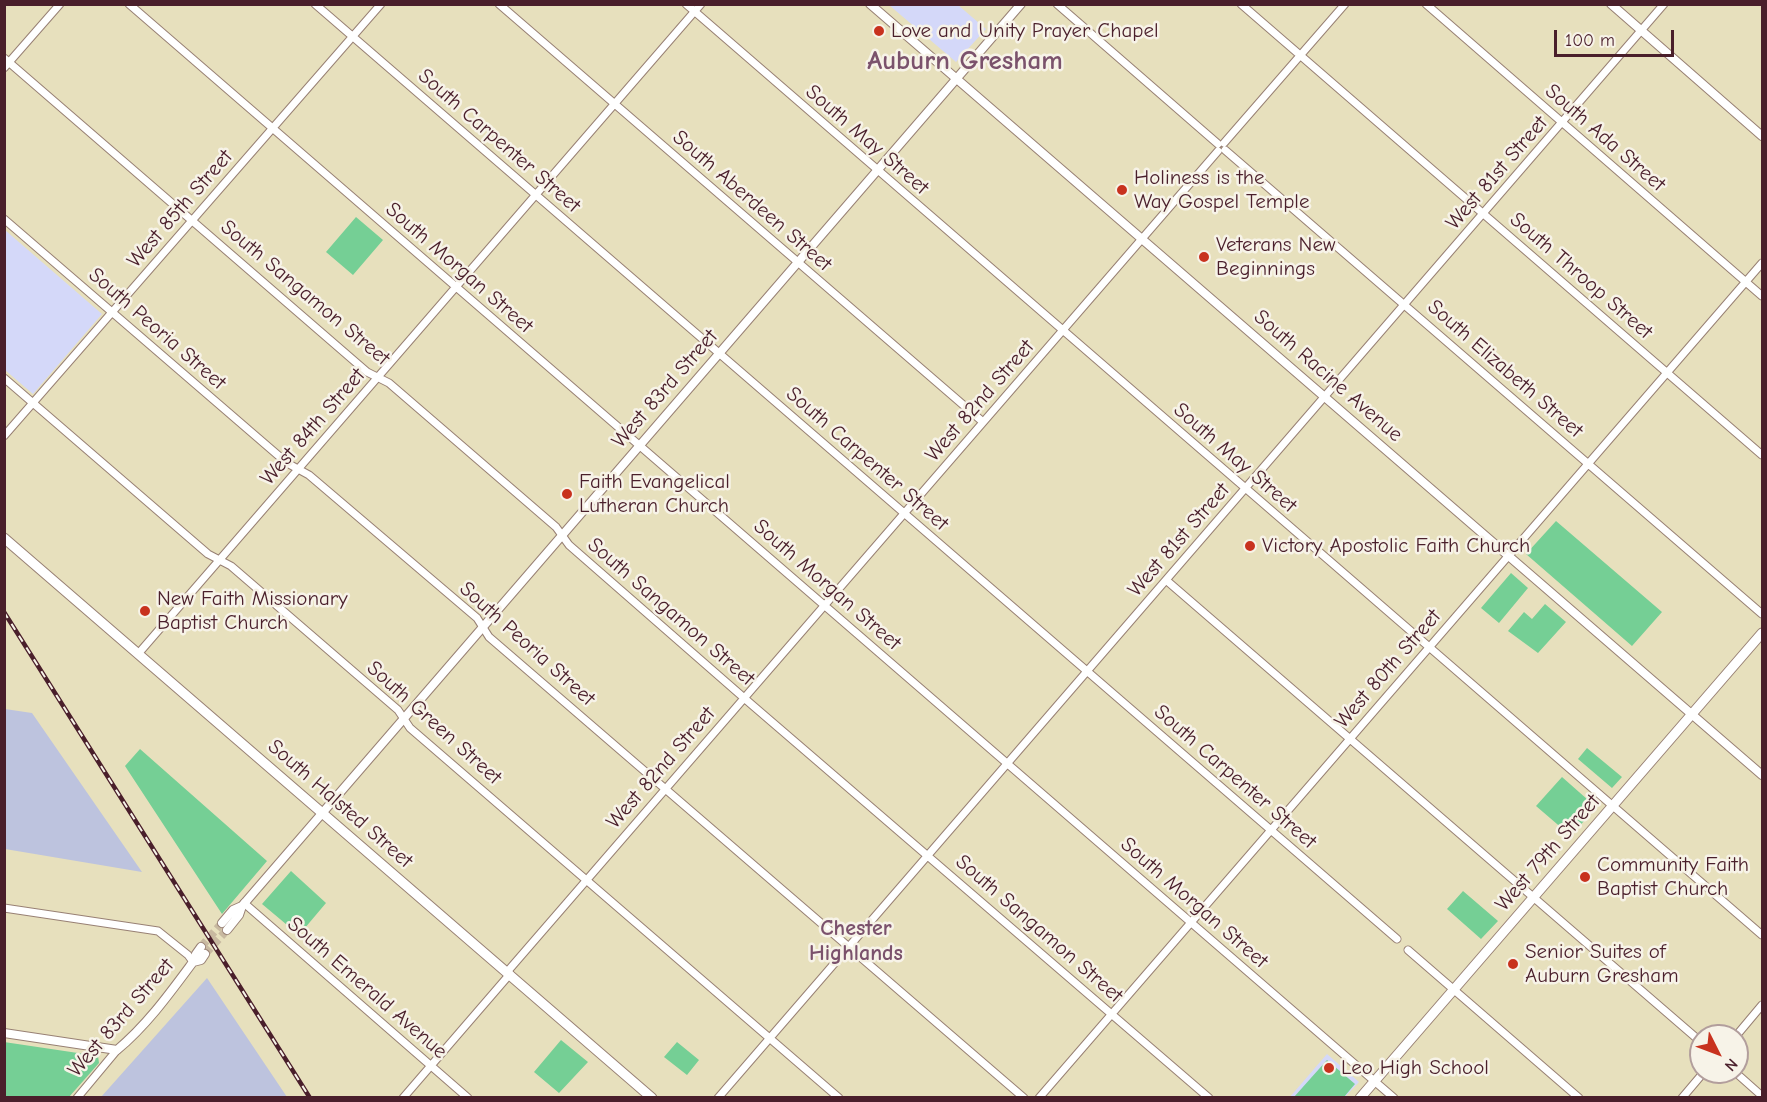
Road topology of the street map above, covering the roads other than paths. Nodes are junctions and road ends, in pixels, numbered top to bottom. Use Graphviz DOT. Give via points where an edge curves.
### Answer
graph roads {
  1 [pos="60,4"];
  2 [pos="129,4"];
  3 [pos="315,4"];
  4 [pos="381,4"];
  5 [pos="499,4"];
  6 [pos="686,4"];
  7 [pos="701,4"];
  8 [pos="870,4"];
  9 [pos="1021,4"];
  10 [pos="1057,4"];
  11 [pos="1241,4"];
  12 [pos="1345,4"];
  13 [pos="1426,4"];
  14 [pos="1611,4"];
  15 [pos="1664,4"];
  16 [pos="695,12"];
  17 [pos="1642,31"];
  18 [pos="353,37"];
  19 [pos="1300,56"];
  20 [pos="6,63"];
  21 [pos="957,79"];
  22 [pos="615,104"];
  23 [pos="1562,123"];
  24 [pos="272,128"];
  25 [pos="1762,136"];
  26 [pos="1221,147"];
  27 [pos="877,171"];
  28 [pos="536,195"];
  29 [pos="1483,214"];
  30 [pos="4,219"];
  31 [pos="192,220"];
  32 [pos="1142,239"];
  33 [pos="798,263"];
  34 [pos="1762,263"];
  35 [pos="1746,282"];
  36 [pos="456,287"];
  37 [pos="1762,296"];
  38 [pos="1405,305"];
  39 [pos="112,312"];
  40 [pos="1063,330"];
  41 [pos="719,353"];
  42 [pos="1667,373"];
  43 [pos="378,377"];
  44 [pos="4,378"];
  45 [pos="1324,397"];
  46 [pos="33,403"];
  47 [pos="983,422"];
  48 [pos="4,436"];
  49 [pos="640,445"];
  50 [pos="1762,455"];
  51 [pos="1588,464"];
  52 [pos="298,469"];
  53 [pos="1245,489"];
  54 [pos="904,513"];
  55 [pos="562,536"];
  56 [pos="4,538"];
  57 [pos="1508,556"];
  58 [pos="220,560"];
  59 [pos="1166,580"];
  60 [pos="824,605"];
  61 [pos="1762,614"];
  62 [pos="483,627"];
  63 [pos="1762,633"];
  64 [pos="1429,647"];
  65 [pos="138,654"];
  66 [pos="1087,671"];
  67 [pos="744,698"];
  68 [pos="1692,714"];
  69 [pos="404,718"];
  70 [pos="1350,739"];
  71 [pos="1007,763"];
  72 [pos="1762,775"];
  73 [pos="665,789"];
  74 [pos="1613,806"];
  75 [pos="322,812"];
  76 [pos="1271,830"];
  77 [pos="928,855"];
  78 [pos="586,880"];
  79 [pos="1533,897"];
  80 [pos="243,904"];
  81 [pos="4,908"];
  82 [pos="1191,922"];
  83 [pos="225,926"];
  84 [pos="1762,935"];
  85 [pos="1397,939"];
  86 [pos="849,947"];
  87 [pos="1408,950"];
  88 [pos="203,951"];
  89 [pos="193,962"];
  90 [pos="508,973"];
  91 [pos="1454,989"];
  92 [pos="1762,1005"];
  93 [pos="1112,1013"];
  94 [pos="1746,1024"];
  95 [pos="1689,1032"];
  96 [pos="4,1033"];
  97 [pos="770,1038"];
  98 [pos="117,1050"];
  99 [pos="431,1065"];
  100 [pos="1375,1081"];
  101 [pos="1694,1084"];
  102 [pos="1748,1084"];
  103 [pos="1762,1096"];
  104 [pos="77,1098"];
  105 [pos="404,1098"];
  106 [pos="468,1098"];
  107 [pos="652,1098"];
  108 [pos="718,1098"];
  109 [pos="839,1098"];
  110 [pos="1024,1098"];
  111 [pos="1039,1098"];
  112 [pos="1209,1098"];
  113 [pos="1360,1098"];
  114 [pos="1394,1098"];
  115 [pos="1579,1098"];
  116 [pos="1682,1098"];
  1 -- 20 [label="street"];
  2 -- 24 [label="street, South Morgan Street"];
  3 -- 18 [label="street, South Carpenter Street"];
  4 -- 18 [label="street, West 85th Street"];
  5 -- 22 [label="street, South Aberdeen Street"];
  6 -- 16 [label="street, South May Street"];
  7 -- 16 [label="street, West 84th Street"];
  8 -- 21 [label="street, South Racine Avenue"];
  9 -- 21 [label="street, West 83rd Street"];
  10 -- 26 [label="street, South Elizabeth Street"];
  11 -- 19 [label="street, South Throop Street"];
  12 -- 19 [label="street, West 82nd Street"];
  13 -- 23 [label="street, South Ada Street"];
  14 -- 17 [label="street"];
  15 -- 17 [label="street, West 81st Street"];
  16 -- 22 [label="street, West 84th Street"];
  16 -- 27 [label="street, South May Street"];
  17 -- 23 [label="street, West 81st Street"];
  17 -- 25 [label="street"];
  18 -- 24 [label="street, West 85th Street"];
  18 -- 28 [label="street, South Carpenter Street"];
  19 -- 26 [label="street, West 82nd Street"];
  19 -- 29 [label="street, South Throop Street"];
  20 -- 31 [label="street, South Sangamon Street"];
  21 -- 27 [label="street, West 83rd Street"];
  21 -- 32 [label="street, South Racine Avenue"];
  22 -- 28 [label="street, West 84th Street"];
  22 -- 33 [label="street, South Aberdeen Street"];
  23 -- 29 [label="street, West 81st Street"];
  23 -- 35 [label="street, South Ada Street"];
  24 -- 31 [label="street, West 85th Street"];
  24 -- 36 [label="street, South Morgan Street"];
  26 -- 32 [label="street, West 82nd Street"];
  26 -- 38 [label="street, South Elizabeth Street"];
  27 -- 33 [label="street, West 83rd Street"];
  27 -- 40 [label="street, South May Street"];
  28 -- 36 [label="street, West 84th Street"];
  28 -- 41 [label="street, South Carpenter Street"];
  29 -- 38 [label="street, West 81st Street"];
  29 -- 42 [label="street, South Throop Street"];
  30 -- 39 [label="street, South Peoria Street"];
  31 -- 39 [label="street, West 85th Street"];
  31 -- 43 [label="street, South Sangamon Street" via="367,372"];
  32 -- 40 [label="street, West 82nd Street"];
  32 -- 45 [label="street, South Racine Avenue"];
  33 -- 41 [label="street, West 83rd Street"];
  33 -- 47 [label="street, South Aberdeen Street"];
  34 -- 35 [label="street, West 80th Street"];
  35 -- 37 [label="street, South Ada Street"];
  35 -- 42 [label="street, West 80th Street"];
  36 -- 43 [label="street, West 84th Street"];
  36 -- 49 [label="street, South Morgan Street"];
  38 -- 45 [label="street, West 81st Street"];
  38 -- 51 [label="street, South Elizabeth Street"];
  39 -- 46 [label="street, West 85th Street"];
  39 -- 52 [label="street, South Peoria Street"];
  40 -- 47 [label="street, West 82nd Street"];
  40 -- 53 [label="street, South May Street"];
  41 -- 49 [label="street, West 83rd Street"];
  41 -- 54 [label="street, South Carpenter Street"];
  42 -- 50 [label="street, South Throop Street"];
  42 -- 51 [label="street, West 80th Street"];
  43 -- 52 [label="street, West 84th Street"];
  43 -- 55 [label="street, South Sangamon Street"];
  44 -- 46 [label="street, South Green Street"];
  45 -- 53 [label="street, West 81st Street"];
  45 -- 57 [label="street, South Racine Avenue"];
  46 -- 48 [label="street, West 85th Street"];
  46 -- 58 [label="street, South Green Street" via="208,554"];
  47 -- 54 [label="street, West 82nd Street"];
  49 -- 55 [label="street, West 83rd Street"];
  49 -- 60 [label="street, South Morgan Street"];
  51 -- 57 [label="street, West 80th Street"];
  51 -- 61 [label="street, South Elizabeth Street"];
  52 -- 58 [label="street, West 84th Street"];
  52 -- 62 [label="street, South Peoria Street"];
  53 -- 59 [label="street, West 81st Street"];
  53 -- 64 [label="street, South May Street"];
  54 -- 60 [label="street, West 82nd Street"];
  54 -- 66 [label="street, South Carpenter Street"];
  55 -- 62 [label="street, West 83rd Street"];
  55 -- 67 [label="street, South Sangamon Street"];
  56 -- 65 [label="main road, South Halsted Street"];
  57 -- 64 [label="street, West 80th Street"];
  57 -- 68 [label="street, South Racine Avenue"];
  58 -- 65 [label="street, West 84th Street"];
  58 -- 69 [label="street, South Green Street"];
  59 -- 66 [label="street, West 81st Street"];
  59 -- 70 [label="street"];
  60 -- 67 [label="street, West 82nd Street"];
  60 -- 71 [label="street, South Morgan Street"];
  62 -- 69 [label="street, West 83rd Street"];
  62 -- 73 [label="street, South Peoria Street" via="489,637"];
  63 -- 68 [label="main road, West 79th Street"];
  64 -- 70 [label="street, West 80th Street"];
  64 -- 74 [label="street, South May Street"];
  65 -- 75 [label="main road, South Halsted Street"];
  66 -- 71 [label="street, West 81st Street"];
  66 -- 76 [label="street, South Carpenter Street"];
  67 -- 73 [label="street, West 82nd Street"];
  67 -- 77 [label="street, South Sangamon Street"];
  68 -- 72 [label="street, South Racine Avenue"];
  68 -- 74 [label="main road, West 79th Street"];
  69 -- 75 [label="street, West 83rd Street"];
  69 -- 78 [label="street, South Green Street" via="410,728"];
  70 -- 76 [label="street, West 80th Street"];
  70 -- 79 [label="street"];
  71 -- 77 [label="street, West 81st Street"];
  71 -- 82 [label="street, South Morgan Street"];
  73 -- 78 [label="street, West 82nd Street"];
  73 -- 86 [label="street, South Peoria Street"];
  74 -- 79 [label="main road, West 79th Street"];
  74 -- 84 [label="street, South May Street"];
  75 -- 80 [label="street, West 83rd Street"];
  75 -- 90 [label="main road, South Halsted Street"];
  76 -- 82 [label="street, West 80th Street"];
  76 -- 85 [label="street, South Carpenter Street"];
  77 -- 86 [label="street, West 81st Street"];
  77 -- 93 [label="street, South Sangamon Street"];
  78 -- 90 [label="street, West 82nd Street"];
  78 -- 97 [label="street, South Green Street"];
  79 -- 91 [label="main road, West 79th Street"];
  79 -- 95 [label="street"];
  80 -- 83 [label="street, West 83rd Street" via="233,910"];
  80 -- 99 [label="street, South Emerald Avenue"];
  81 -- 89 [label="street" via="158,931"];
  82 -- 93 [label="street, West 80th Street"];
  82 -- 100 [label="street, South Morgan Street"];
  86 -- 97 [label="street, West 81st Street"];
  86 -- 110 [label="street, South Peoria Street"];
  87 -- 91 [label="street"];
  88 -- 89 [label="street, West 83rd Street" via="196,954"];
  89 -- 98 [label="street, West 83rd Street" via="149,1020"];
  90 -- 99 [label="street, West 82nd Street"];
  90 -- 107 [label="main road, South Halsted Street"];
  91 -- 100 [label="main road, West 79th Street"];
  91 -- 115 [label="street"];
  92 -- 94 [label="street"];
  93 -- 111 [label="street, West 80th Street"];
  93 -- 112 [label="street, South Sangamon Street"];
  96 -- 98 [label="street"];
  97 -- 108 [label="street, West 81st Street"];
  97 -- 109 [label="street, South Green Street"];
  98 -- 104 [label="street, West 83rd Street"];
  99 -- 105 [label="street, West 82nd Street"];
  99 -- 106 [label="street, South Emerald Avenue"];
  100 -- 113 [label="main road, West 79th Street"];
  100 -- 114 [label="street, South Morgan Street"];
  101 -- 116 [label="street"];
  102 -- 103 [label="street"];
}
